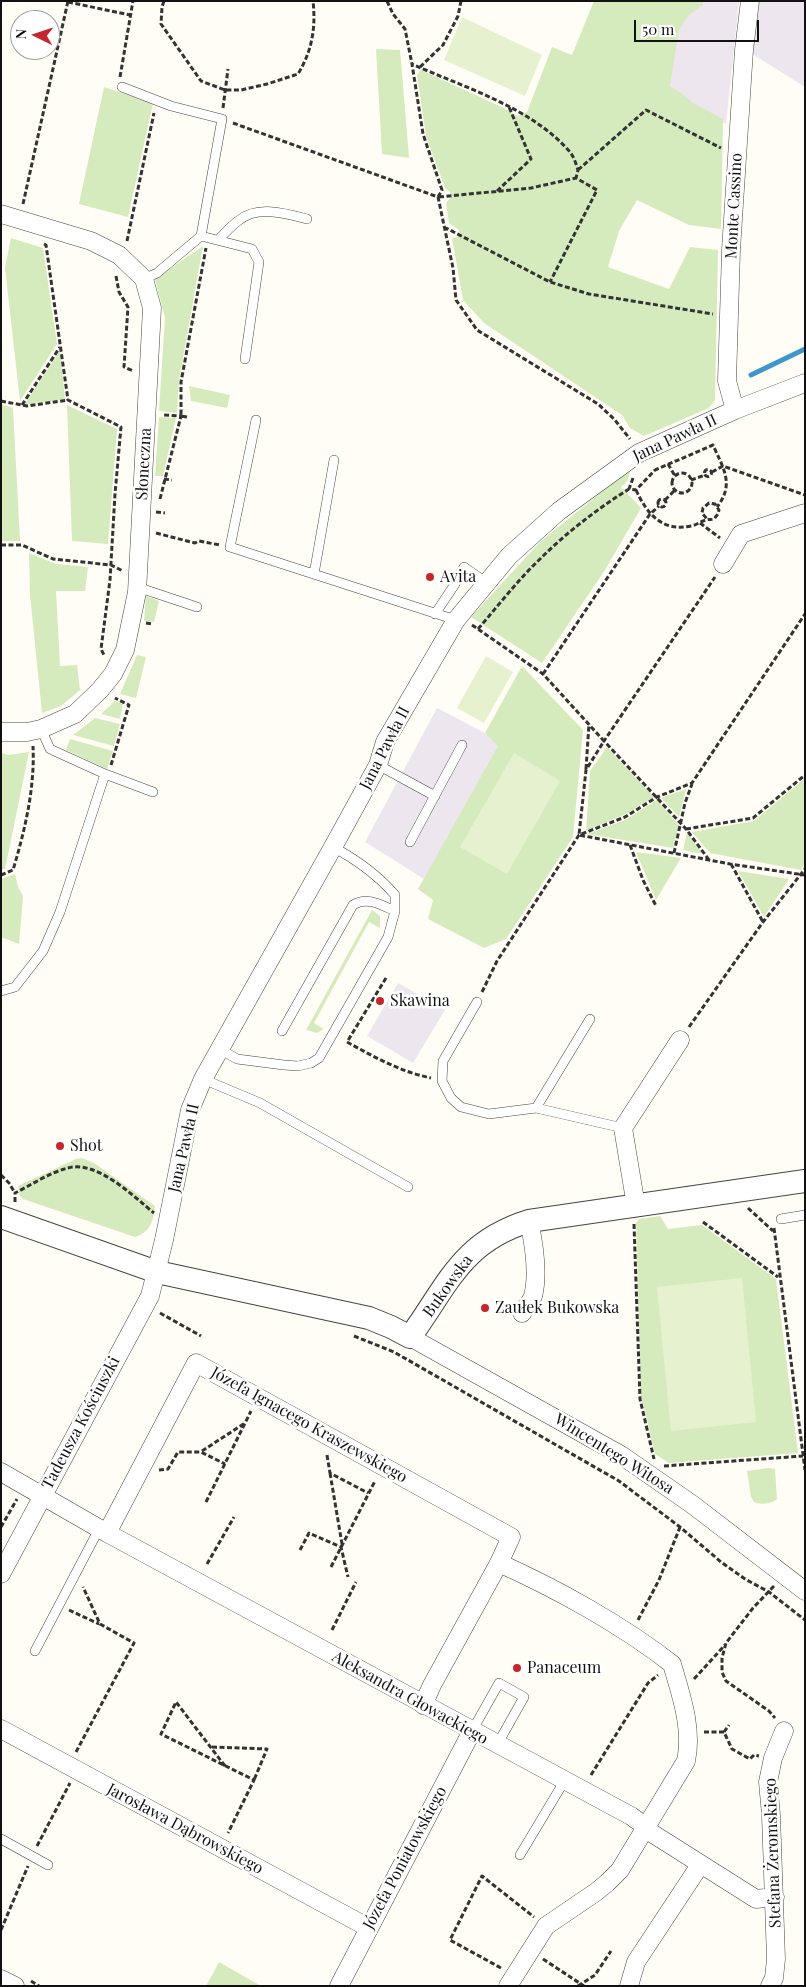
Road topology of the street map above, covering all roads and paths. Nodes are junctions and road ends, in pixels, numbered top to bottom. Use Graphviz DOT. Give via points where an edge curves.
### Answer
graph roads {
  1 [pos="133,1"];
  2 [pos="164,1"];
  3 [pos="313,1"];
  4 [pos="387,1"];
  5 [pos="461,1"];
  6 [pos="750,1"];
  7 [pos="68,2"];
  8 [pos="130,15"];
  9 [pos="412,64"];
  10 [pos="420,67"];
  11 [pos="228,68"];
  12 [pos="122,87"];
  13 [pos="225,90"];
  14 [pos="157,100"];
  15 [pos="223,106"];
  16 [pos="509,107"];
  17 [pos="222,119"];
  18 [pos="728,152"];
  19 [pos="578,170"];
  20 [pos="576,178"];
  21 [pos="496,191"];
  22 [pos="438,197"];
  23 [pos="1,214"];
  24 [pos="20,219"];
  25 [pos="307,219"];
  26 [pos="443,226"];
  27 [pos="204,237"];
  28 [pos="218,240"];
  29 [pos="41,242"];
  30 [pos="46,245"];
  31 [pos="56,247"];
  32 [pos="125,249"];
  33 [pos="114,270"];
  34 [pos="144,279"];
  35 [pos="550,282"];
  36 [pos="720,315"];
  37 [pos="60,346"];
  38 [pos="245,359"];
  39 [pos="138,374"];
  40 [pos="805,383"];
  41 [pos="68,400"];
  42 [pos="1,401"];
  43 [pos="22,405"];
  44 [pos="735,410"];
  45 [pos="155,414"];
  46 [pos="181,416"];
  47 [pos="187,417"];
  48 [pos="256,420"];
  49 [pos="128,424"];
  50 [pos="121,428"];
  51 [pos="639,452"];
  52 [pos="334,460"];
  53 [pos="668,464"];
  54 [pos="723,466"];
  55 [pos="655,470"];
  56 [pos="675,476"];
  57 [pos="691,480"];
  58 [pos="629,489"];
  59 [pos="636,490"];
  60 [pos="675,490"];
  61 [pos="805,495"];
  62 [pos="717,507"];
  63 [pos="157,512"];
  64 [pos="805,513"];
  65 [pos="650,514"];
  66 [pos="707,519"];
  67 [pos="700,523"];
  68 [pos="147,531"];
  69 [pos="1,545"];
  70 [pos="230,547"];
  71 [pos="733,547"];
  72 [pos="723,564"];
  73 [pos="111,565"];
  74 [pos="126,573"];
  75 [pos="314,574"];
  76 [pos="487,583"];
  77 [pos="138,587"];
  78 [pos="197,607"];
  79 [pos="435,614"];
  80 [pos="805,614"];
  81 [pos="461,620"];
  82 [pos="478,629"];
  83 [pos="105,657"];
  84 [pos="543,674"];
  85 [pos="110,696"];
  86 [pos="589,724"];
  87 [pos="1,732"];
  88 [pos="37,736"];
  89 [pos="604,741"];
  90 [pos="462,745"];
  91 [pos="378,765"];
  92 [pos="586,770"];
  93 [pos="106,775"];
  94 [pos="805,775"];
  95 [pos="692,783"];
  96 [pos="153,792"];
  97 [pos="435,796"];
  98 [pos="657,797"];
  99 [pos="681,823"];
  100 [pos="686,829"];
  101 [pos="579,835"];
  102 [pos="410,842"];
  103 [pos="629,845"];
  104 [pos="333,847"];
  105 [pos="674,853"];
  106 [pos="710,860"];
  107 [pos="730,864"];
  108 [pos="805,869"];
  109 [pos="1,875"];
  110 [pos="803,875"];
  111 [pos="656,906"];
  112 [pos="395,911"];
  113 [pos="763,922"];
  114 [pos="386,978"];
  115 [pos="1,991"];
  116 [pos="477,1002"];
  117 [pos="590,1019"];
  118 [pos="282,1031"];
  119 [pos="680,1040"];
  120 [pos="220,1050"];
  121 [pos="203,1079"];
  122 [pos="442,1080"];
  123 [pos="536,1108"];
  124 [pos="623,1128"];
  125 [pos="1,1175"];
  126 [pos="805,1182"];
  127 [pos="408,1187"];
  128 [pos="15,1193"];
  129 [pos="742,1202"];
  130 [pos="8,1211"];
  131 [pos="635,1212"];
  132 [pos="158,1215"];
  133 [pos="805,1215"];
  134 [pos="782,1219"];
  135 [pos="529,1221"];
  136 [pos="703,1222"];
  137 [pos="774,1225"];
  138 [pos="773,1231"];
  139 [pos="157,1272"];
  140 [pos="778,1277"];
  141 [pos="159,1313"];
  142 [pos="522,1313"];
  143 [pos="200,1336"];
  144 [pos="354,1336"];
  145 [pos="410,1337"];
  146 [pos="258,1397"];
  147 [pos="246,1422"];
  148 [pos="323,1432"];
  149 [pos="201,1452"];
  150 [pos="803,1456"];
  151 [pos="654,1458"];
  152 [pos="225,1464"];
  153 [pos="383,1465"];
  154 [pos="664,1466"];
  155 [pos="805,1470"];
  156 [pos="1,1472"];
  157 [pos="151,1472"];
  158 [pos="330,1473"];
  159 [pos="21,1492"];
  160 [pos="368,1493"];
  161 [pos="42,1495"];
  162 [pos="206,1502"];
  163 [pos="234,1517"];
  164 [pos="1,1527"];
  165 [pos="680,1527"];
  166 [pos="103,1531"];
  167 [pos="342,1546"];
  168 [pos="300,1550"];
  169 [pos="499,1562"];
  170 [pos="207,1564"];
  171 [pos="331,1567"];
  172 [pos="76,1572"];
  173 [pos="1,1574"];
  174 [pos="785,1576"];
  175 [pos="348,1578"];
  176 [pos="356,1582"];
  177 [pos="805,1591"];
  178 [pos="769,1592"];
  179 [pos="59,1606"];
  180 [pos="805,1620"];
  181 [pos="100,1624"];
  182 [pos="332,1630"];
  183 [pos="631,1634"];
  184 [pos="726,1643"];
  185 [pos="36,1651"];
  186 [pos="672,1664"];
  187 [pos="691,1682"];
  188 [pos="423,1705"];
  189 [pos="729,1725"];
  190 [pos="1,1729"];
  191 [pos="472,1731"];
  192 [pos="784,1731"];
  193 [pos="699,1732"];
  194 [pos="724,1732"];
  195 [pos="496,1745"];
  196 [pos="211,1747"];
  197 [pos="73,1757"];
  198 [pos="773,1758"];
  199 [pos="225,1766"];
  200 [pos="589,1779"];
  201 [pos="254,1780"];
  202 [pos="565,1780"];
  203 [pos="645,1826"];
  204 [pos="1,1839"];
  205 [pos="225,1841"];
  206 [pos="520,1855"];
  207 [pos="48,1864"];
  208 [pos="700,1865"];
  209 [pos="775,1897"];
  210 [pos="546,1926"];
  211 [pos="368,1928"];
  212 [pos="611,1951"];
  213 [pos="542,1958"];
  214 [pos="1,1978"];
  215 [pos="511,1981"];
  216 [pos="776,1983"];
  217 [pos="579,1984"];
  218 [pos="15,1986"];
  219 [pos="339,1986"];
  220 [pos="584,1986"];
  221 [pos="629,1986"];
  1 -- 8 [label="path"];
  2 -- 13 [label="path" via="161,24 202,81"];
  3 -- 13 [label="path" via="314,30 308,58 298,74 241,90"];
  4 -- 9 [label="path" via="404,29"];
  5 -- 10 [label="path" via="458,16 443,46"];
  6 -- 44 [label="street, Monte Cassino" via="731,250 727,381"];
  7 -- 8 [label="path"];
  7 -- 24 [label="path"];
  8 -- 12 [label="path" via="119,81"];
  9 -- 10 [label="path"];
  9 -- 22 [label="path" via="422,134 442,190"];
  10 -- 16 [label="path"];
  11 -- 13 [label="path"];
  12 -- 14 [label="lane"];
  13 -- 15 [label="path"];
  14 -- 17 [label="lane"];
  14 -- 32 [label="path"];
  16 -- 19 [label="path" via="536,121 571,153"];
  16 -- 21 [label="path" via="531,159"];
  17 -- 22 [label="path"];
  17 -- 27 [label="lane"];
  18 -- 19 [label="path" via="646,110"];
  19 -- 20 [label="path"];
  20 -- 21 [label="path" via="531,188"];
  20 -- 35 [label="path" via="597,190"];
  21 -- 22 [label="path"];
  22 -- 26 [label="path"];
  23 -- 24 [label="street"];
  24 -- 34 [label="street" via="91,241 119,255"];
  25 -- 28 [label="lane" via="284,213 260,212 239,219"];
  26 -- 35 [label="path"];
  26 -- 51 [label="path" via="453,268 456,300 477,330 598,404 614,418"];
  27 -- 28 [label="lane"];
  27 -- 34 [label="lane" via="157,273"];
  27 -- 46 [label="path" via="181,382"];
  28 -- 38 [label="lane" via="252,248 259,262"];
  29 -- 30 [label="path"];
  30 -- 31 [label="path"];
  30 -- 37 [label="path"];
  33 -- 39 [label="path" via="118,292 128,307 124,367"];
  34 -- 77 [label="street, Słoneczna" via="152,308"];
  35 -- 36 [label="path" via="589,294"];
  37 -- 41 [label="path"];
  37 -- 43 [label="path"];
  40 -- 44 [label="street, Jana Pawła II"];
  41 -- 43 [label="path"];
  41 -- 50 [label="path"];
  42 -- 43 [label="path"];
  44 -- 51 [label="street, Jana Pawła II"];
  45 -- 46 [label="path"];
  46 -- 47 [label="path"];
  46 -- 63 [label="path"];
  48 -- 70 [label="lane"];
  49 -- 50 [label="path"];
  50 -- 73 [label="path"];
  51 -- 55 [label="path" via="655,461"];
  51 -- 58 [label="path" via="640,462"];
  51 -- 76 [label="street, Jana Pawła II" via="559,511 509,556"];
  52 -- 75 [label="lane"];
  53 -- 54 [label="path" via="713,445"];
  53 -- 55 [label="path"];
  53 -- 56 [label="path"];
  54 -- 57 [label="path" via="712,472 710,477 705,475"];
  54 -- 61 [label="path"];
  54 -- 62 [label="path" via="727,476 726,496"];
  55 -- 59 [label="path"];
  56 -- 57 [label="path" via="686,474"];
  56 -- 60 [label="path" via="672,483"];
  57 -- 60 [label="path" via="687,491"];
  58 -- 59 [label="path"];
  58 -- 82 [label="path" via="601,507 540,559"];
  59 -- 65 [label="path"];
  60 -- 65 [label="path" via="664,500 664,506"];
  62 -- 66 [label="path" via="716,518"];
  62 -- 66 [label="path" via="712,504 704,506 702,513"];
  64 -- 71 [label="street" via="741,534"];
  65 -- 67 [label="path" via="660,522 676,527"];
  65 -- 84 [label="path"];
  66 -- 67 [label="path"];
  67 -- 71 [label="path"];
  68 -- 70 [label="path" via="195,543"];
  69 -- 73 [label="path" via="22,544 53,559"];
  70 -- 75 [label="lane"];
  71 -- 72 [label="street"];
  72 -- 89 [label="path"];
  73 -- 74 [label="path"];
  73 -- 83 [label="path" via="101,649"];
  75 -- 79 [label="lane"];
  76 -- 79 [label="lane" via="464,567"];
  76 -- 81 [label="street, Jana Pawła II"];
  77 -- 78 [label="lane"];
  77 -- 88 [label="street, Słoneczna" via="125,650 113,674 75,714"];
  79 -- 81 [label="lane"];
  80 -- 95 [label="path"];
  81 -- 82 [label="path"];
  81 -- 91 [label="street, Jana Pawła II" via="385,742"];
  82 -- 84 [label="path"];
  84 -- 86 [label="path"];
  85 -- 93 [label="path" via="129,705"];
  86 -- 89 [label="path"];
  86 -- 92 [label="path"];
  87 -- 88 [label="street, Słoneczna" via="27,732"];
  88 -- 93 [label="lane" via="50,749"];
  88 -- 109 [label="path" via="32,792 18,854 13,870"];
  89 -- 92 [label="path"];
  89 -- 98 [label="path"];
  90 -- 97 [label="lane"];
  91 -- 97 [label="lane"];
  91 -- 104 [label="street, Jana Pawła II"];
  92 -- 101 [label="path"];
  93 -- 96 [label="lane"];
  93 -- 115 [label="lane" via="60,912 43,951 15,987"];
  94 -- 100 [label="path" via="753,818"];
  95 -- 98 [label="path"];
  95 -- 99 [label="path"];
  97 -- 102 [label="lane"];
  98 -- 99 [label="path"];
  98 -- 101 [label="path" via="625,817"];
  99 -- 100 [label="path"];
  99 -- 105 [label="path"];
  100 -- 106 [label="path"];
  101 -- 103 [label="path"];
  101 -- 116 [label="path" via="497,961"];
  103 -- 105 [label="path"];
  103 -- 111 [label="path"];
  104 -- 112 [label="lane" via="356,859 383,881 395,895"];
  104 -- 120 [label="street, Jana Pawła II"];
  105 -- 106 [label="path"];
  106 -- 107 [label="path"];
  107 -- 110 [label="path"];
  107 -- 113 [label="path"];
  108 -- 110 [label="path"];
  110 -- 113 [label="path"];
  112 -- 118 [label="lane" via="366,900 353,905"];
  112 -- 120 [label="lane" via="388,936 319,1058 311,1063 291,1065 237,1059"];
  113 -- 119 [label="path"];
  114 -- 122 [label="path" via="347,1042 402,1070"];
  116 -- 122 [label="lane" via="443,1061"];
  117 -- 123 [label="lane"];
  119 -- 124 [label="street"];
  120 -- 121 [label="street, Jana Pawła II"];
  121 -- 127 [label="lane" via="260,1103"];
  121 -- 139 [label="street, Jana Pawła II" via="190,1110"];
  122 -- 123 [label="lane" via="450,1098 461,1107 489,1114"];
  123 -- 124 [label="lane"];
  124 -- 131 [label="street"];
  125 -- 128 [label="path"];
  126 -- 131 [label="street, Bukowska"];
  128 -- 130 [label="path"];
  128 -- 132 [label="path" via="67,1168 85,1167 97,1170"];
  129 -- 138 [label="path"];
  130 -- 139 [label="street"];
  131 -- 135 [label="street, Bukowska"];
  131 -- 151 [label="path" via="640,1399"];
  133 -- 134 [label="lane"];
  135 -- 142 [label="street" via="536,1274 532,1298"];
  135 -- 145 [label="street, Bukowska" via="493,1235 464,1259"];
  136 -- 140 [label="path"];
  137 -- 138 [label="path"];
  138 -- 140 [label="path"];
  139 -- 145 [label="street" via="360,1316"];
  139 -- 161 [label="street, Tadeusza Kościuszki" via="150,1296"];
  140 -- 150 [label="path"];
  141 -- 143 [label="path"];
  144 -- 165 [label="path" via="394,1352 619,1481"];
  145 -- 174 [label="street, Wincentego Witosa" via="621,1455 693,1505"];
  146 -- 147 [label="path"];
  146 -- 148 [label="street, Józefa Ignacego Kraszewskiego"];
  146 -- 166 [label="street, Józefa Ignacego Kraszewskiego" via="196,1363"];
  147 -- 149 [label="path"];
  147 -- 152 [label="path"];
  148 -- 153 [label="street, Józefa Ignacego Kraszewskiego"];
  148 -- 158 [label="path"];
  149 -- 152 [label="path"];
  149 -- 157 [label="path" via="178,1452 168,1469"];
  150 -- 154 [label="path"];
  150 -- 155 [label="path"];
  152 -- 162 [label="path"];
  153 -- 160 [label="path"];
  153 -- 169 [label="street, Józefa Ignacego Kraszewskiego" via="511,1536"];
  156 -- 161 [label="street, Aleksandra Głowackiego"];
  158 -- 160 [label="path"];
  158 -- 167 [label="path"];
  159 -- 164 [label="path"];
  160 -- 167 [label="path"];
  161 -- 166 [label="street, Aleksandra Głowackiego"];
  161 -- 173 [label="street, Tadeusza Kościuszki"];
  163 -- 170 [label="path"];
  165 -- 178 [label="path" via="721,1562"];
  165 -- 183 [label="path"];
  166 -- 172 [label="lane"];
  166 -- 188 [label="street, Aleksandra Głowackiego"];
  167 -- 168 [label="path" via="309,1533"];
  167 -- 171 [label="path"];
  167 -- 175 [label="path"];
  169 -- 183 [label="street"];
  169 -- 188 [label="street, Józefa Ignacego Kraszewskiego"];
  172 -- 179 [label="lane"];
  172 -- 181 [label="path"];
  174 -- 177 [label="street, Wincentego Witosa"];
  174 -- 178 [label="path"];
  176 -- 182 [label="path"];
  178 -- 180 [label="path"];
  178 -- 184 [label="path"];
  179 -- 181 [label="path"];
  179 -- 185 [label="lane"];
  181 -- 197 [label="path" via="134,1643"];
  183 -- 186 [label="street"];
  184 -- 187 [label="path"];
  184 -- 192 [label="path" via="722,1672 726,1681 769,1711"];
  186 -- 200 [label="path" via="648,1683"];
  186 -- 203 [label="street" via="689,1745 686,1761"];
  188 -- 191 [label="street, Aleksandra Głowackiego"];
  189 -- 194 [label="path"];
  190 -- 211 [label="street, Jarosława Dąbrowskiego"];
  191 -- 195 [label="street, Aleksandra Głowackiego"];
  191 -- 195 [label="lane" via="499,1683 524,1697"];
  191 -- 211 [label="street, Józefa Poniatowskiego"];
  192 -- 198 [label="street, Stefana Żeromskiego"];
  193 -- 194 [label="path"];
  194 -- 198 [label="path" via="732,1749 750,1759 754,1755"];
  195 -- 202 [label="street, Aleksandra Głowackiego"];
  196 -- 199 [label="path"];
  196 -- 199 [label="path" via="176,1702 161,1734"];
  196 -- 201 [label="path" via="267,1749"];
  198 -- 209 [label="street, Stefana Żeromskiego" via="768,1782"];
  199 -- 201 [label="path"];
  201 -- 205 [label="path"];
  202 -- 203 [label="street, Aleksandra Głowackiego"];
  202 -- 206 [label="lane"];
  203 -- 208 [label="street, Aleksandra Głowackiego"];
  203 -- 210 [label="street" via="620,1870 607,1883"];
  204 -- 207 [label="lane"];
  208 -- 209 [label="street, Aleksandra Głowackiego" via="756,1899"];
  208 -- 221 [label="street" via="636,1962"];
  209 -- 216 [label="street, Stefana Żeromskiego"];
  210 -- 215 [label="street"];
  210 -- 215 [label="path" via="482,1876 450,1940"];
  211 -- 219 [label="street, Józefa Poniatowskiego"];
  212 -- 217 [label="path" via="595,1975"];
  213 -- 217 [label="path"];
  214 -- 218 [label="street"];
  217 -- 220 [label="path"];
}
